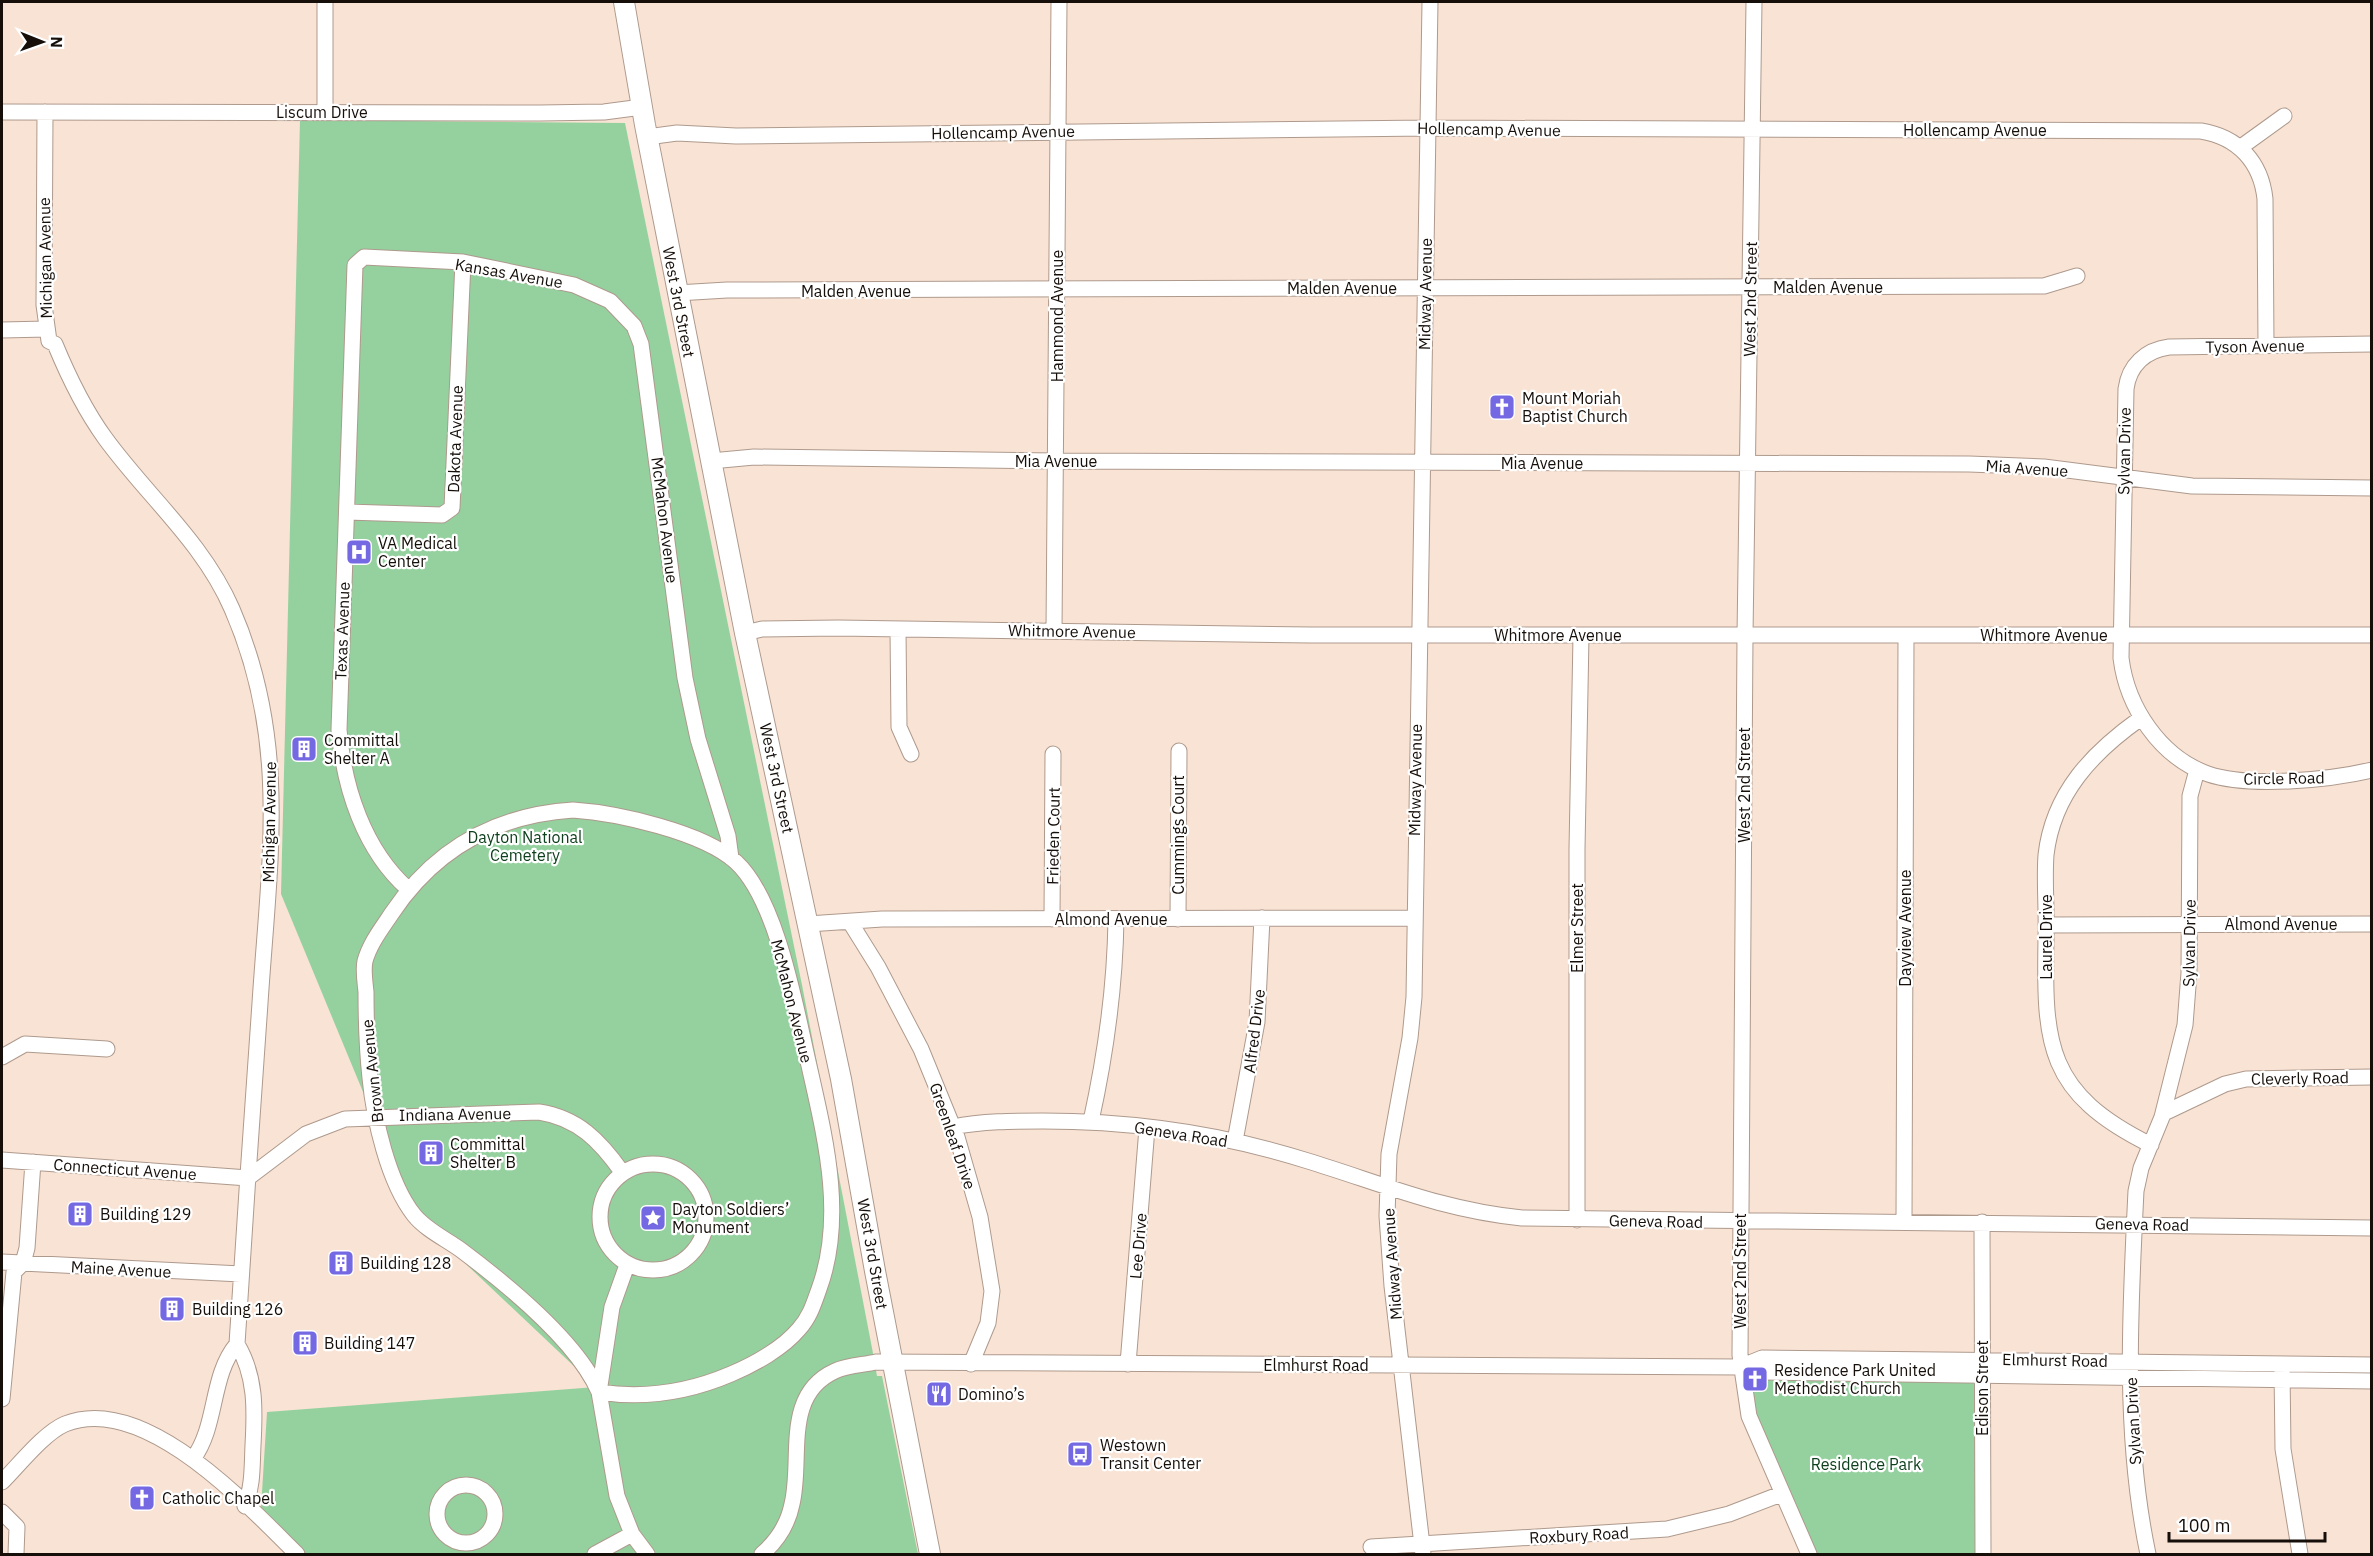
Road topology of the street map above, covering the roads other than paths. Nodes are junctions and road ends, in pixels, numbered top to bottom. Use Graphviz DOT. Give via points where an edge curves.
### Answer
graph roads {
  1 [pos="325,2"];
  2 [pos="624,2"];
  3 [pos="1059,2"];
  4 [pos="1430,2"];
  5 [pos="1754,2"];
  6 [pos="642,107"];
  7 [pos="2,112"];
  8 [pos="45,112"];
  9 [pos="325,112"];
  10 [pos="2284,116"];
  11 [pos="1428,128"];
  12 [pos="1753,130"];
  13 [pos="1058,131"];
  14 [pos="647,137"];
  15 [pos="2241,147"];
  16 [pos="464,262"];
  17 [pos="2077,276"];
  18 [pos="355,283"];
  19 [pos="1749,287"];
  20 [pos="1425,288"];
  21 [pos="1057,289"];
  22 [pos="677,293"];
  23 [pos="634,326"];
  24 [pos="47,328"];
  25 [pos="2,330"];
  26 [pos="2372,344"];
  27 [pos="2266,346"];
  28 [pos="2142,358"];
  29 [pos="711,461"];
  30 [pos="1056,461"];
  31 [pos="1422,463"];
  32 [pos="1747,464"];
  33 [pos="2124,478"];
  34 [pos="2372,488"];
  35 [pos="347,512"];
  36 [pos="898,630"];
  37 [pos="1054,631"];
  38 [pos="745,633"];
  39 [pos="1418,634"];
  40 [pos="2121,634"];
  41 [pos="2372,634"];
  42 [pos="1581,636"];
  43 [pos="1745,636"];
  44 [pos="1906,636"];
  45 [pos="2141,718"];
  46 [pos="1179,751"];
  47 [pos="911,754"];
  48 [pos="1053,754"];
  49 [pos="2197,770"];
  50 [pos="2372,770"];
  51 [pos="730,858"];
  52 [pos="408,889"];
  53 [pos="1262,918"];
  54 [pos="1413,918"];
  55 [pos="1052,919"];
  56 [pos="1116,919"];
  57 [pos="1178,919"];
  58 [pos="850,922"];
  59 [pos="808,924"];
  60 [pos="2189,924"];
  61 [pos="2372,924"];
  62 [pos="2046,925"];
  63 [pos="107,1049"];
  64 [pos="2,1057"];
  65 [pos="2372,1077"];
  66 [pos="2164,1113"];
  67 [pos="374,1116"];
  68 [pos="1091,1121"];
  69 [pos="953,1127"];
  70 [pos="1147,1128"];
  71 [pos="1235,1142"];
  72 [pos="2151,1146"];
  73 [pos="2,1160"];
  74 [pos="33,1162"];
  75 [pos="622,1172"];
  76 [pos="248,1178"];
  77 [pos="1387,1188"];
  78 [pos="1577,1220"];
  79 [pos="1904,1221"];
  80 [pos="1740,1222"];
  81 [pos="1982,1222"];
  82 [pos="2134,1224"];
  83 [pos="2372,1228"];
  84 [pos="2,1262"];
  85 [pos="23,1263"];
  86 [pos="627,1265"];
  87 [pos="241,1274"];
  88 [pos="237,1344"];
  89 [pos="1983,1359"];
  90 [pos="2131,1361"];
  91 [pos="892,1362"];
  92 [pos="971,1364"];
  93 [pos="1128,1364"];
  94 [pos="2282,1364"];
  95 [pos="2372,1365"];
  96 [pos="1401,1366"];
  97 [pos="1740,1367"];
  98 [pos="1983,1376"];
  99 [pos="2131,1379"];
  100 [pos="2282,1380"];
  101 [pos="2372,1381"];
  102 [pos="599,1392"];
  103 [pos="2,1399"];
  104 [pos="193,1458"];
  105 [pos="2,1482"];
  106 [pos="1781,1494"];
  107 [pos="245,1506"];
  108 [pos="2,1512"];
  109 [pos="632,1534"];
  110 [pos="1371,1546"];
  111 [pos="1422,1548"];
  112 [pos="16,1554"];
  113 [pos="297,1554"];
  114 [pos="596,1554"];
  115 [pos="648,1554"];
  116 [pos="762,1554"];
  117 [pos="930,1554"];
  118 [pos="1809,1554"];
  119 [pos="1983,1554"];
  120 [pos="2148,1554"];
  121 [pos="2300,1554"];
  1 -- 9 [label="street"];
  2 -- 6 [label="main road, West 3rd Street"];
  3 -- 13 [label="street, Hammond Avenue"];
  4 -- 11 [label="street, Midway Avenue"];
  5 -- 12 [label="street, West 2nd Street"];
  6 -- 9 [label="street, Liscum Drive" via="604,112"];
  6 -- 14 [label="main road, West 3rd Street"];
  7 -- 8 [label="street, Liscum Drive"];
  8 -- 9 [label="street, Liscum Drive"];
  8 -- 24 [label="street, Michigan Avenue"];
  10 -- 15 [label="street"];
  11 -- 12 [label="street, Hollencamp Avenue"];
  11 -- 13 [label="street, Hollencamp Avenue"];
  11 -- 20 [label="street, Midway Avenue"];
  12 -- 15 [label="street, Hollencamp Avenue" via="2201,131"];
  12 -- 19 [label="street, West 2nd Street"];
  13 -- 14 [label="street, Hollencamp Avenue"];
  13 -- 21 [label="street, Hammond Avenue"];
  14 -- 22 [label="main road, West 3rd Street"];
  15 -- 27 [label="street" via="2262,183"];
  16 -- 18 [label="street, Kansas Avenue" via="364,257 355,265"];
  16 -- 23 [label="street, Kansas Avenue" via="574,285 610,301"];
  16 -- 35 [label="street, Dakota Avenue" via="452,508 442,515"];
  17 -- 19 [label="street, Malden Avenue" via="2044,286"];
  18 -- 35 [label="street, Texas Avenue"];
  19 -- 20 [label="street, Malden Avenue"];
  19 -- 32 [label="street, West 2nd Street"];
  20 -- 21 [label="street, Malden Avenue"];
  20 -- 31 [label="street, Midway Avenue"];
  21 -- 22 [label="street, Malden Avenue"];
  21 -- 30 [label="street, Hammond Avenue"];
  22 -- 29 [label="main road, West 3rd Street"];
  23 -- 51 [label="street, McMahon Avenue" via="641,345 685,678 698,739 728,836"];
  24 -- 25 [label="street"];
  24 -- 76 [label="street, Michigan Avenue" via="49,341 55,344 86,411 188,537 224,591 260,686 269,737 272,795"];
  26 -- 27 [label="street, Tyson Avenue"];
  27 -- 28 [label="street, Tyson Avenue" via="2169,347"];
  28 -- 33 [label="street, Sylvan Drive" via="2131,370 2126,389"];
  29 -- 30 [label="street, Mia Avenue" via="754,457"];
  29 -- 38 [label="main road, West 3rd Street"];
  30 -- 31 [label="street, Mia Avenue"];
  30 -- 37 [label="street, Hammond Avenue"];
  31 -- 32 [label="street, Mia Avenue"];
  31 -- 39 [label="street, Midway Avenue"];
  32 -- 33 [label="street, Mia Avenue" via="2019,465"];
  32 -- 43 [label="street, West 2nd Street"];
  33 -- 34 [label="street, Mia Avenue" via="2212,487"];
  33 -- 40 [label="street, Sylvan Drive"];
  35 -- 52 [label="street, Texas Avenue" via="341,746 350,790 366,831 395,878"];
  36 -- 37 [label="street, Whitmore Avenue"];
  36 -- 38 [label="street, Whitmore Avenue" via="762,629"];
  36 -- 47 [label="street" via="898,727"];
  37 -- 39 [label="street, Whitmore Avenue"];
  38 -- 59 [label="main road, West 3rd Street"];
  39 -- 42 [label="street, Whitmore Avenue"];
  39 -- 54 [label="street, Midway Avenue"];
  40 -- 41 [label="street, Whitmore Avenue"];
  40 -- 44 [label="street, Whitmore Avenue"];
  40 -- 45 [label="street, Sylvan Drive" via="2125,679"];
  42 -- 43 [label="street, Whitmore Avenue"];
  42 -- 78 [label="street, Elmer Street" via="1576,849"];
  43 -- 44 [label="street, Whitmore Avenue"];
  43 -- 80 [label="street, West 2nd Street"];
  44 -- 79 [label="street, Dayview Avenue"];
  45 -- 49 [label="street, Sylvan Drive" via="2164,745"];
  45 -- 62 [label="street, Laurel Drive" via="2094,756 2059,809 2046,856"];
  46 -- 57 [label="street, Cummings Court"];
  48 -- 55 [label="street, Frieden Court"];
  49 -- 50 [label="street, Circle Road" via="2224,778 2279,780 2329,778"];
  49 -- 60 [label="street, Sylvan Drive" via="2190,796"];
  51 -- 52 [label="street, Brown Avenue" via="673,831 625,817 590,811 554,812 509,820 471,837 439,859"];
  51 -- 102 [label="street, McMahon Avenue" via="742,868 783,954 826,1157 833,1208 831,1253 805,1322 756,1362 683,1391 624,1395"];
  52 -- 67 [label="street, Brown Avenue" via="374,940 365,962 367,1056"];
  53 -- 54 [label="street, Almond Avenue"];
  53 -- 57 [label="street, Almond Avenue"];
  53 -- 71 [label="street, Alfred Drive" via="1257,1022"];
  54 -- 77 [label="street, Midway Avenue" via="1412,1018"];
  55 -- 56 [label="street, Almond Avenue"];
  55 -- 58 [label="street, Almond Avenue"];
  56 -- 57 [label="street, Almond Avenue"];
  56 -- 68 [label="street" via="1114,995"];
  58 -- 59 [label="street, Almond Avenue"];
  58 -- 69 [label="street, Greenleaf Drive" via="906,1017"];
  59 -- 91 [label="main road, West 3rd Street" via="848,1113"];
  60 -- 61 [label="street, Almond Avenue"];
  60 -- 62 [label="street, Almond Avenue"];
  60 -- 66 [label="street, Sylvan Drive" via="2185,1024"];
  62 -- 72 [label="street, Laurel Drive" via="2046,1014 2062,1070 2075,1091 2099,1116"];
  63 -- 64 [label="street" via="25,1044"];
  65 -- 66 [label="street, Cleverly Road" via="2246,1079 2225,1084"];
  66 -- 72 [label="street, Sylvan Drive"];
  67 -- 75 [label="street, Indiana Avenue" via="548,1114 578,1125 595,1137"];
  67 -- 76 [label="street, Indiana Avenue" via="316,1128"];
  67 -- 102 [label="street, Brown Avenue" via="391,1167 414,1215 541,1318 561,1338"];
  68 -- 69 [label="street, Geneva Road"];
  68 -- 70 [label="street, Geneva Road"];
  69 -- 92 [label="street, Greenleaf Drive" via="980,1217 992,1281 988,1323"];
  70 -- 71 [label="street, Geneva Road"];
  70 -- 93 [label="street, Lee Drive"];
  71 -- 77 [label="street, Geneva Road" via="1309,1161"];
  72 -- 82 [label="street, Sylvan Drive" via="2138,1180"];
  73 -- 74 [label="street, Connecticut Avenue"];
  74 -- 76 [label="street, Connecticut Avenue"];
  74 -- 85 [label="street"];
  75 -- 86 [label="street" via="607,1191 601,1222 609,1247"];
  75 -- 86 [label="street" via="649,1165 675,1169 696,1185 706,1217 699,1245 682,1262 654,1270"];
  76 -- 87 [label="street, Michigan Avenue"];
  77 -- 78 [label="street, Geneva Road" via="1474,1212"];
  77 -- 96 [label="street, Midway Avenue" via="1389,1253"];
  78 -- 80 [label="street, Geneva Road"];
  79 -- 80 [label="street, Geneva Road"];
  79 -- 81 [label="street, Geneva Road"];
  80 -- 97 [label="street, West 2nd Street"];
  81 -- 82 [label="street, Geneva Road"];
  81 -- 89 [label="street, Edison Street"];
  82 -- 83 [label="street, Geneva Road"];
  82 -- 90 [label="street, Sylvan Drive"];
  84 -- 85 [label="street, Maine Avenue"];
  85 -- 87 [label="street, Maine Avenue"];
  85 -- 103 [label="street" via="14,1272"];
  86 -- 102 [label="street" via="612,1307"];
  87 -- 88 [label="street, Michigan Avenue"];
  88 -- 104 [label="street, Michigan Avenue" via="225,1362 205,1438"];
  88 -- 107 [label="street, Michigan Avenue" via="252,1382 256,1409 252,1479"];
  89 -- 90 [label="street, Elmhurst Road"];
  89 -- 97 [label="street, Elmhurst Road" via="1762,1359"];
  89 -- 98 [label="street, Edison Street"];
  90 -- 94 [label="street, Elmhurst Road"];
  90 -- 99 [label="street, Sylvan Drive"];
  91 -- 92 [label="street, Elmhurst Road"];
  91 -- 116 [label="street, Elmhurst Road" via="842,1368 821,1379 810,1391 799,1418 793,1503 780,1534"];
  91 -- 117 [label="main road, West 3rd Street"];
  92 -- 93 [label="street, Elmhurst Road"];
  93 -- 96 [label="street, Elmhurst Road"];
  94 -- 95 [label="street, Elmhurst Road"];
  94 -- 100 [label="street"];
  96 -- 97 [label="street, Elmhurst Road"];
  96 -- 111 [label="street, Midway Avenue"];
  97 -- 98 [label="street, Elmhurst Road" via="1765,1372"];
  97 -- 106 [label="street, West 2nd Street" via="1749,1416"];
  98 -- 99 [label="street, Elmhurst Road"];
  98 -- 119 [label="street, Edison Street"];
  99 -- 100 [label="street, Elmhurst Road"];
  99 -- 120 [label="street, Sylvan Drive" via="2135,1468"];
  100 -- 101 [label="street, Elmhurst Road"];
  100 -- 121 [label="street" via="2283,1449"];
  102 -- 109 [label="street" via="617,1496"];
  104 -- 105 [label="street" via="157,1435 126,1422 80,1419 48,1435"];
  104 -- 107 [label="street"];
  106 -- 111 [label="street, Roxbury Road" via="1729,1514 1667,1529"];
  106 -- 118 [label="street, West 2nd Street"];
  107 -- 113 [label="street"];
  108 -- 112 [label="street" via="17,1527"];
  109 -- 114 [label="street"];
  109 -- 115 [label="street"];
  110 -- 111 [label="street, Roxbury Road"];
}
